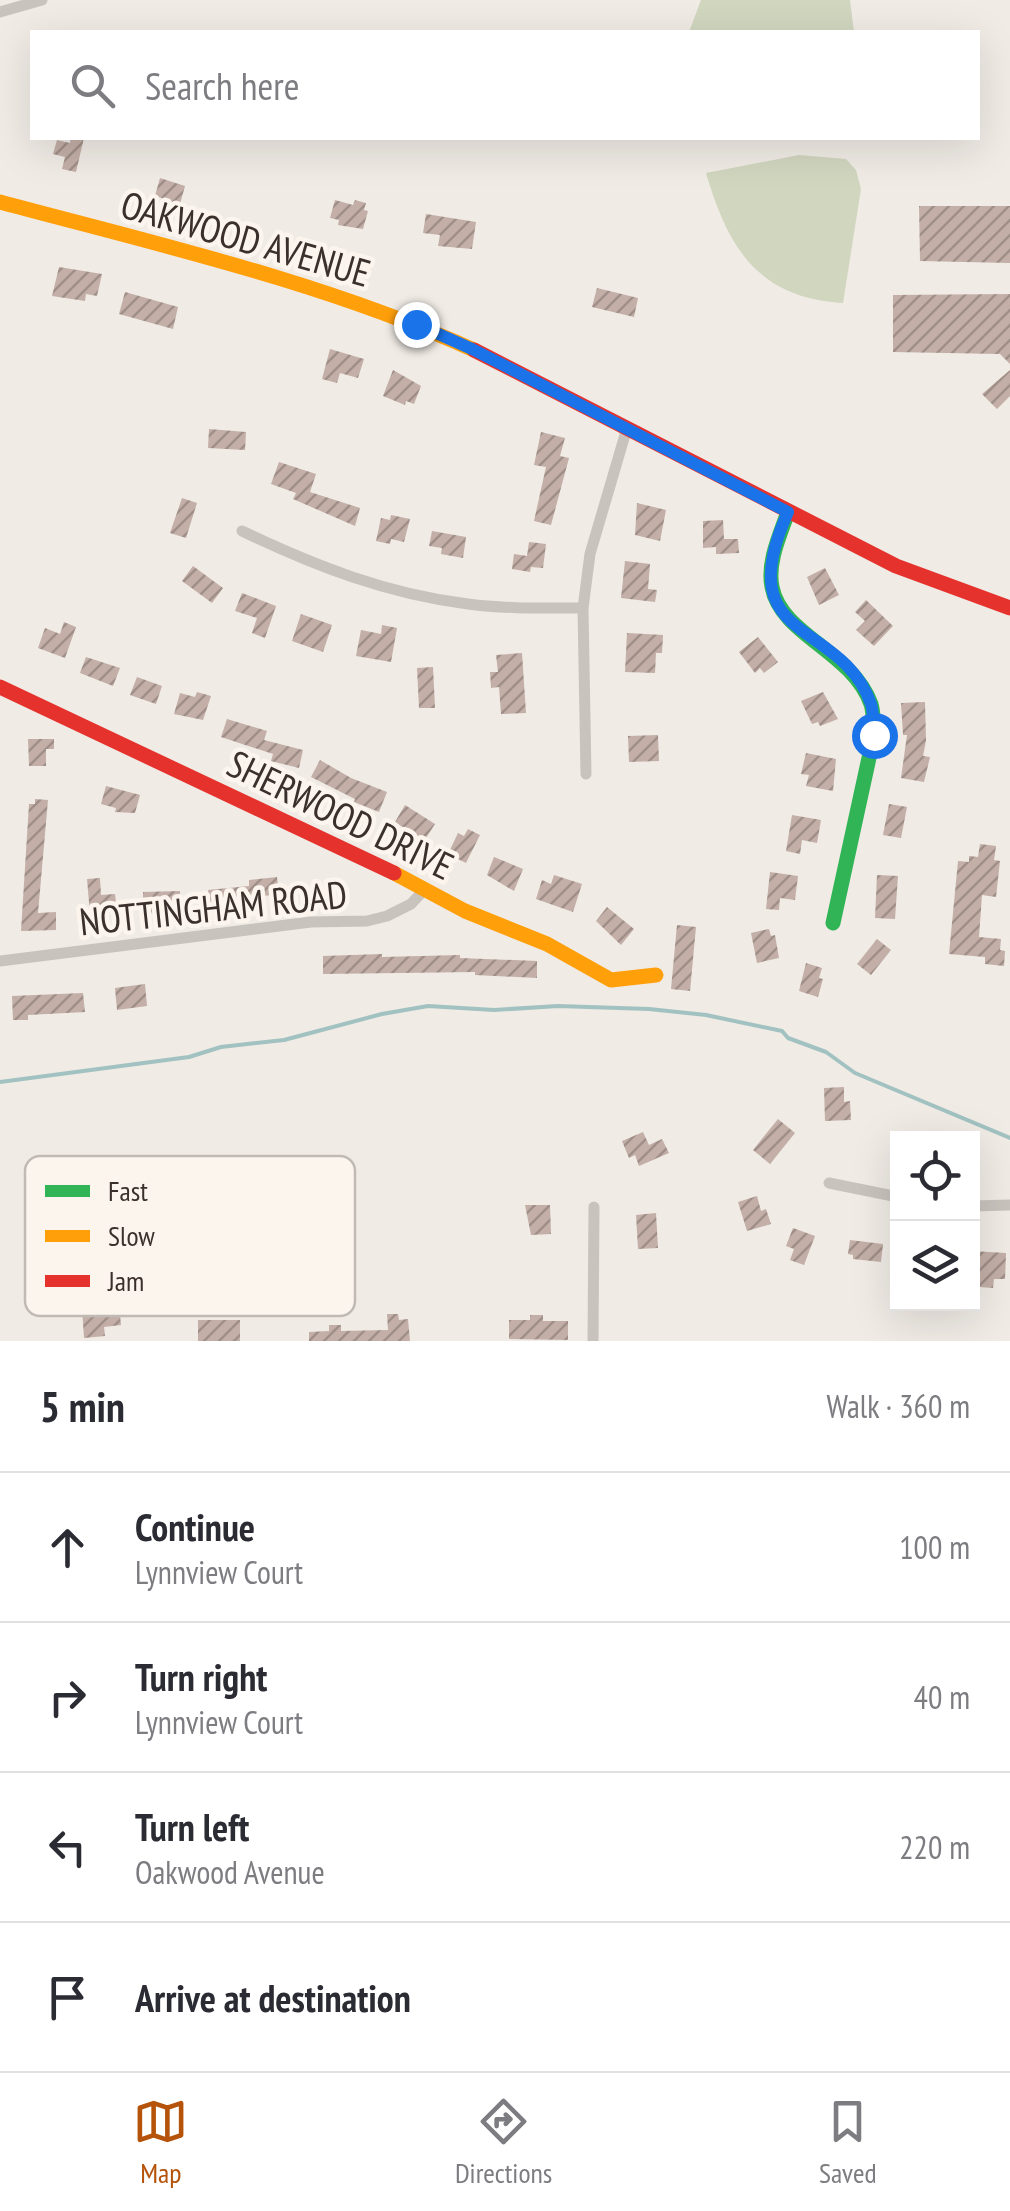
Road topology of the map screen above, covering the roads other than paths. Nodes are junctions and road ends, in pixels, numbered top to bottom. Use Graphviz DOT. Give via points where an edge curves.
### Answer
graph roads {
  1 [pos="42,0"];
  2 [pos="0,12"];
  3 [pos="0,202"];
  4 [pos="627,428"];
  5 [pos="788,512"];
  6 [pos="242,530"];
  7 [pos="583,608"];
  8 [pos="1010,608"];
  9 [pos="0,687"];
  10 [pos="0,698"];
  11 [pos="586,774"];
  12 [pos="424,890"];
  13 [pos="833,923"];
  14 [pos="0,961"];
  15 [pos="656,975"];
  16 [pos="829,1184"];
  17 [pos="890,1196"];
  18 [pos="1010,1205"];
  19 [pos="980,1206"];
  20 [pos="594,1207"];
  21 [pos="593,1341"];
  1 -- 2 [label="street"];
  3 -- 4 [label="street, OAKWOOD AVENUE" via="380,310"];
  4 -- 5 [label="street, OAKWOOD AVENUE"];
  4 -- 7 [label="street" via="590,554"];
  5 -- 8 [label="street, OAKWOOD AVENUE" via="896,566"];
  5 -- 13 [label="street" via="769,564 782,611 794,628 836,656 872,706 874,735"];
  6 -- 7 [label="street" via="387,589 466,604"];
  7 -- 11 [label="street"];
  9 -- 10 [label="street"];
  9 -- 12 [label="street, SHERWOOD DRIVE"];
  12 -- 14 [label="street, NOTTINGHAM ROAD" via="411,904 367,921 310,922"];
  12 -- 15 [label="street, SHERWOOD DRIVE" via="611,980"];
  16 -- 17 [label="street"];
  18 -- 19 [label="street"];
  20 -- 21 [label="street"];
}
